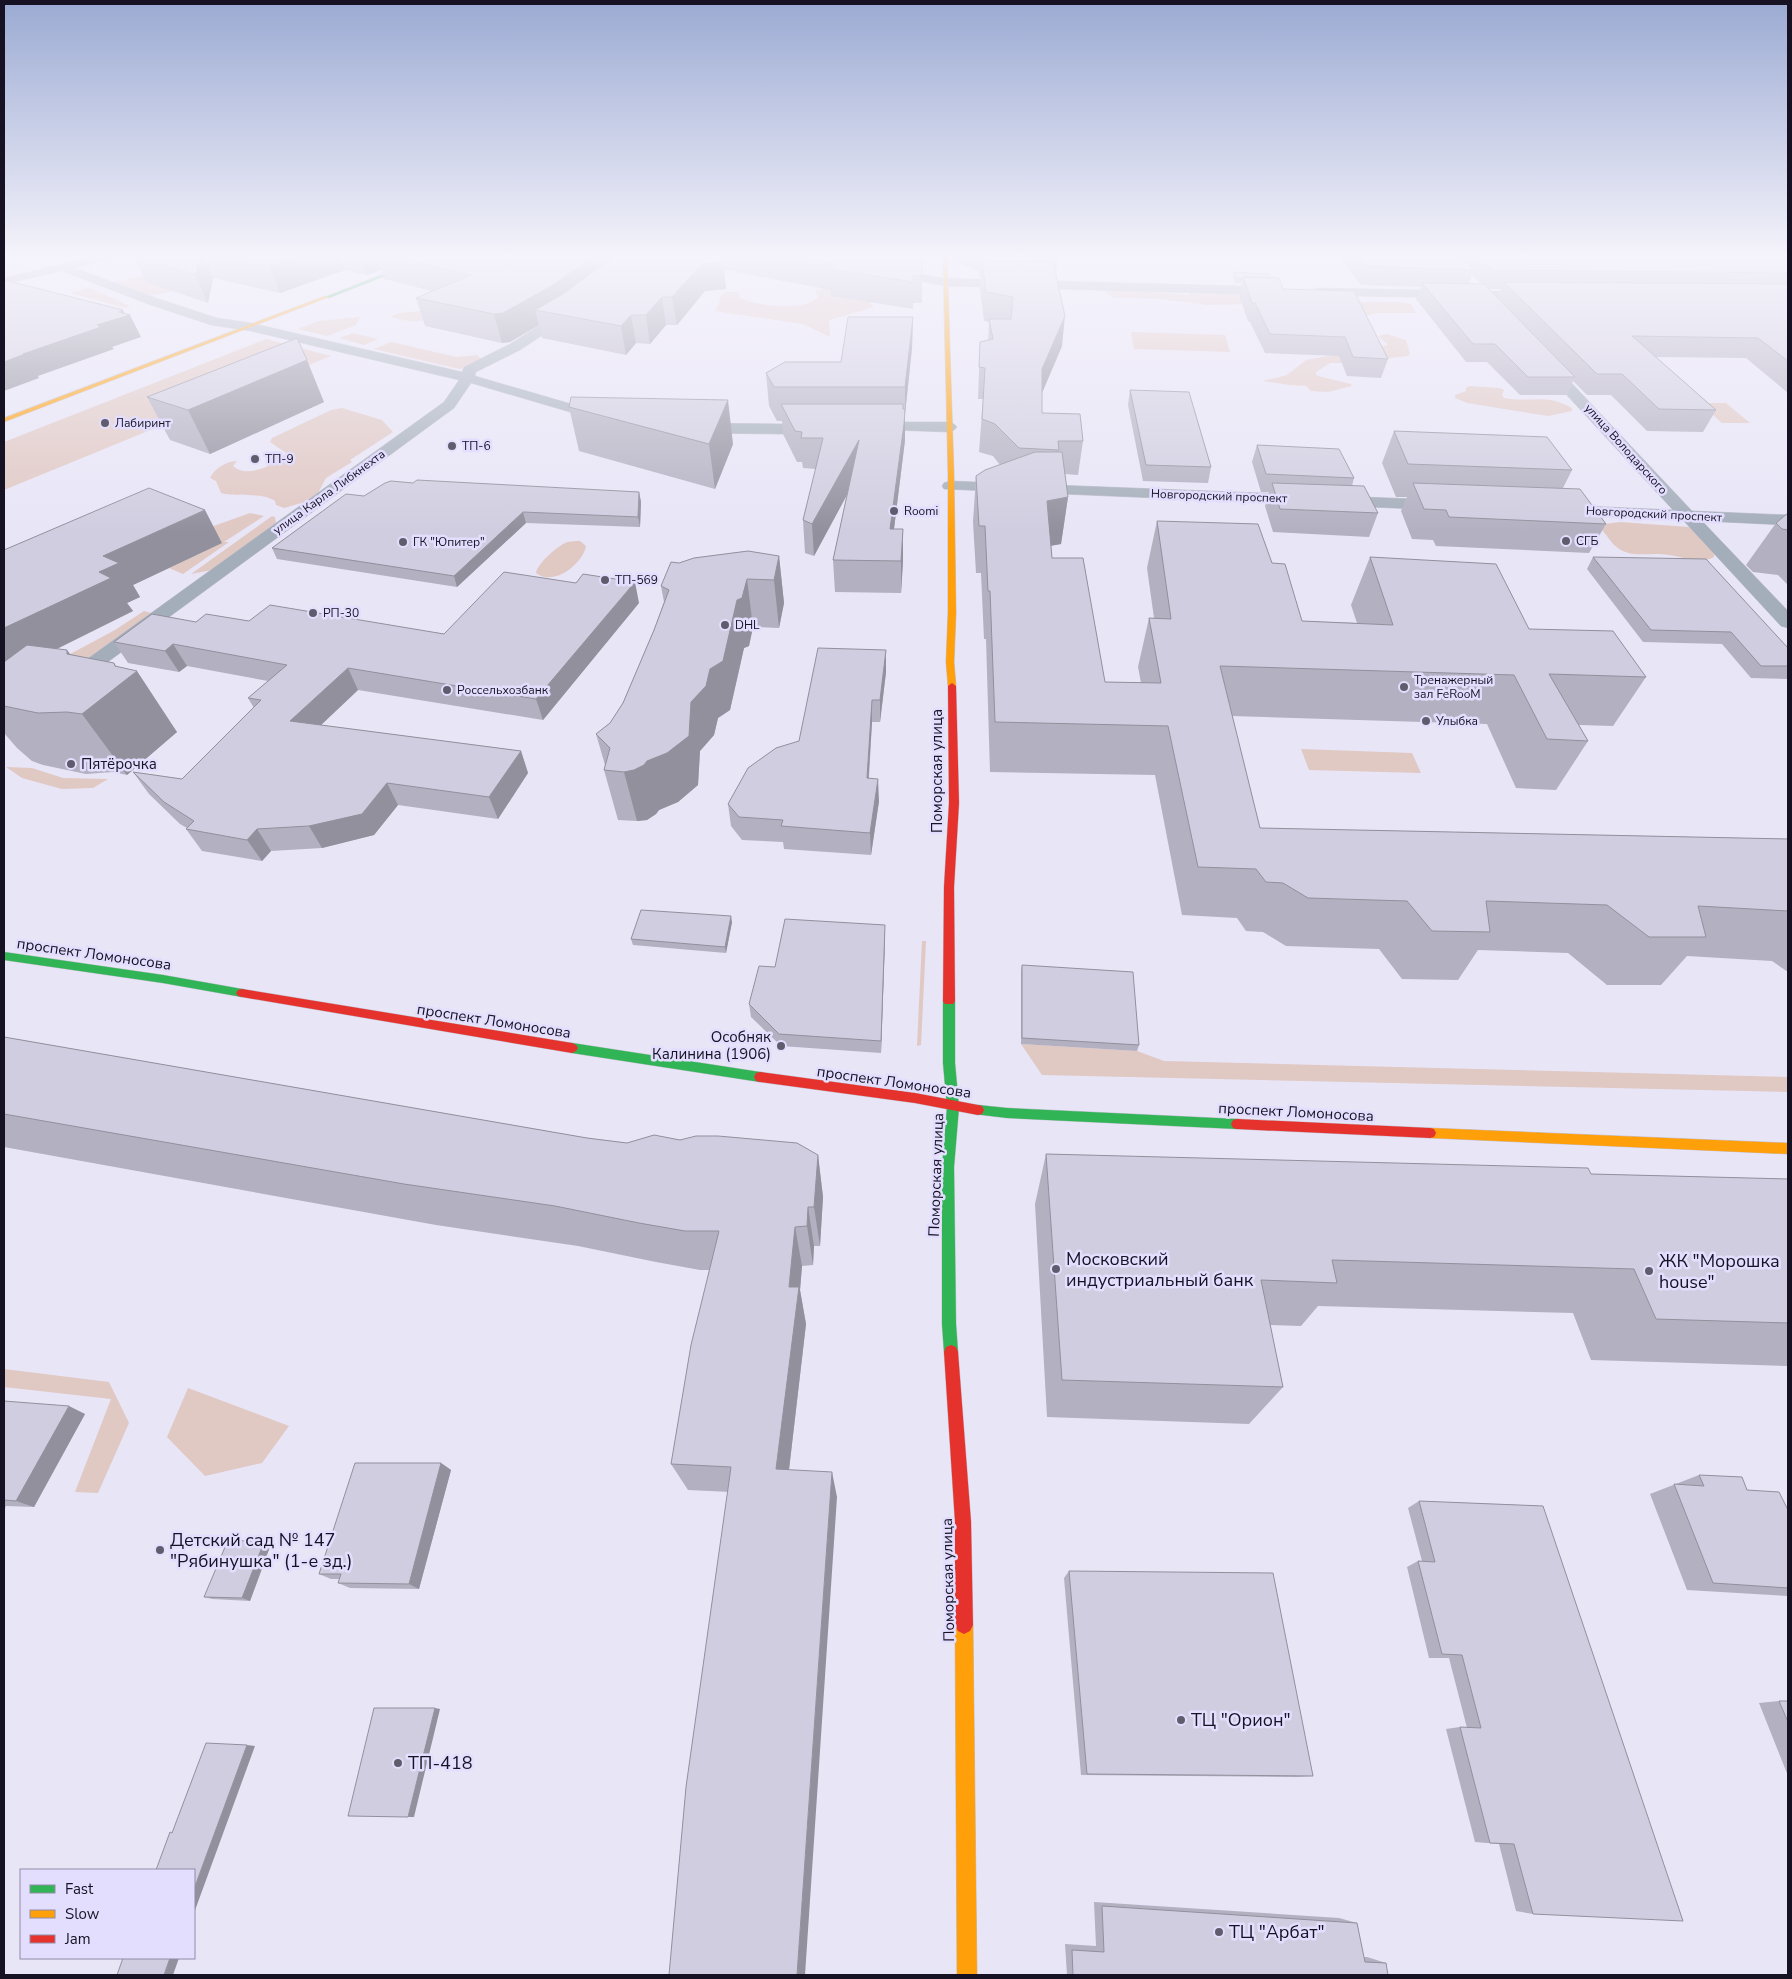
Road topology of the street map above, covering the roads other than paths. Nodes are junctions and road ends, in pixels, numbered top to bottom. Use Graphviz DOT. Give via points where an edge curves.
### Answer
graph roads {
  1 [pos="196,347"];
  2 [pos="337,347"];
  3 [pos="514,347"];
  4 [pos="946,347"];
  5 [pos="1532,350"];
  6 [pos="468,378"];
  7 [pos="4,420"];
  8 [pos="618,422"];
  9 [pos="835,426"];
  10 [pos="854,426"];
  11 [pos="949,427"];
  12 [pos="676,428"];
  13 [pos="950,486"];
  14 [pos="1459,506"];
  15 [pos="1545,509"];
  16 [pos="1687,516"];
  17 [pos="1788,520"];
  18 [pos="1788,622"];
  19 [pos="54,693"];
  20 [pos="4,956"];
  21 [pos="953,1106"];
  22 [pos="1788,1149"];
  23 [pos="967,1975"];
  1 -- 7 [label="street"];
  2 -- 6 [label="street"];
  3 -- 6 [label="street, улица Карла Либкнехта" via="469,370"];
  4 -- 11 [label="street, Поморская улица"];
  5 -- 16 [label="street, улица Володарского" via="1617,437"];
  6 -- 8 [label="street"];
  6 -- 19 [label="street, улица Карла Либкнехта" via="449,405"];
  9 -- 12 [label="street"];
  10 -- 11 [label="street"];
  11 -- 13 [label="street, Поморская улица"];
  13 -- 14 [label="street, Новгородский проспект"];
  13 -- 21 [label="street, Поморская улица" via="954,803 949,887 948,1063"];
  15 -- 16 [label="street, Новгородский проспект"];
  16 -- 17 [label="street, Новгородский проспект"];
  16 -- 18 [label="street, улица Володарского"];
  20 -- 21 [label="street, проспект Ломоносова" via="163,979 525,1042"];
  21 -- 22 [label="street, проспект Ломоносова" via="1007,1113"];
  21 -- 23 [label="street, Поморская улица" via="948,1167 949,1324 963,1522"];
}
